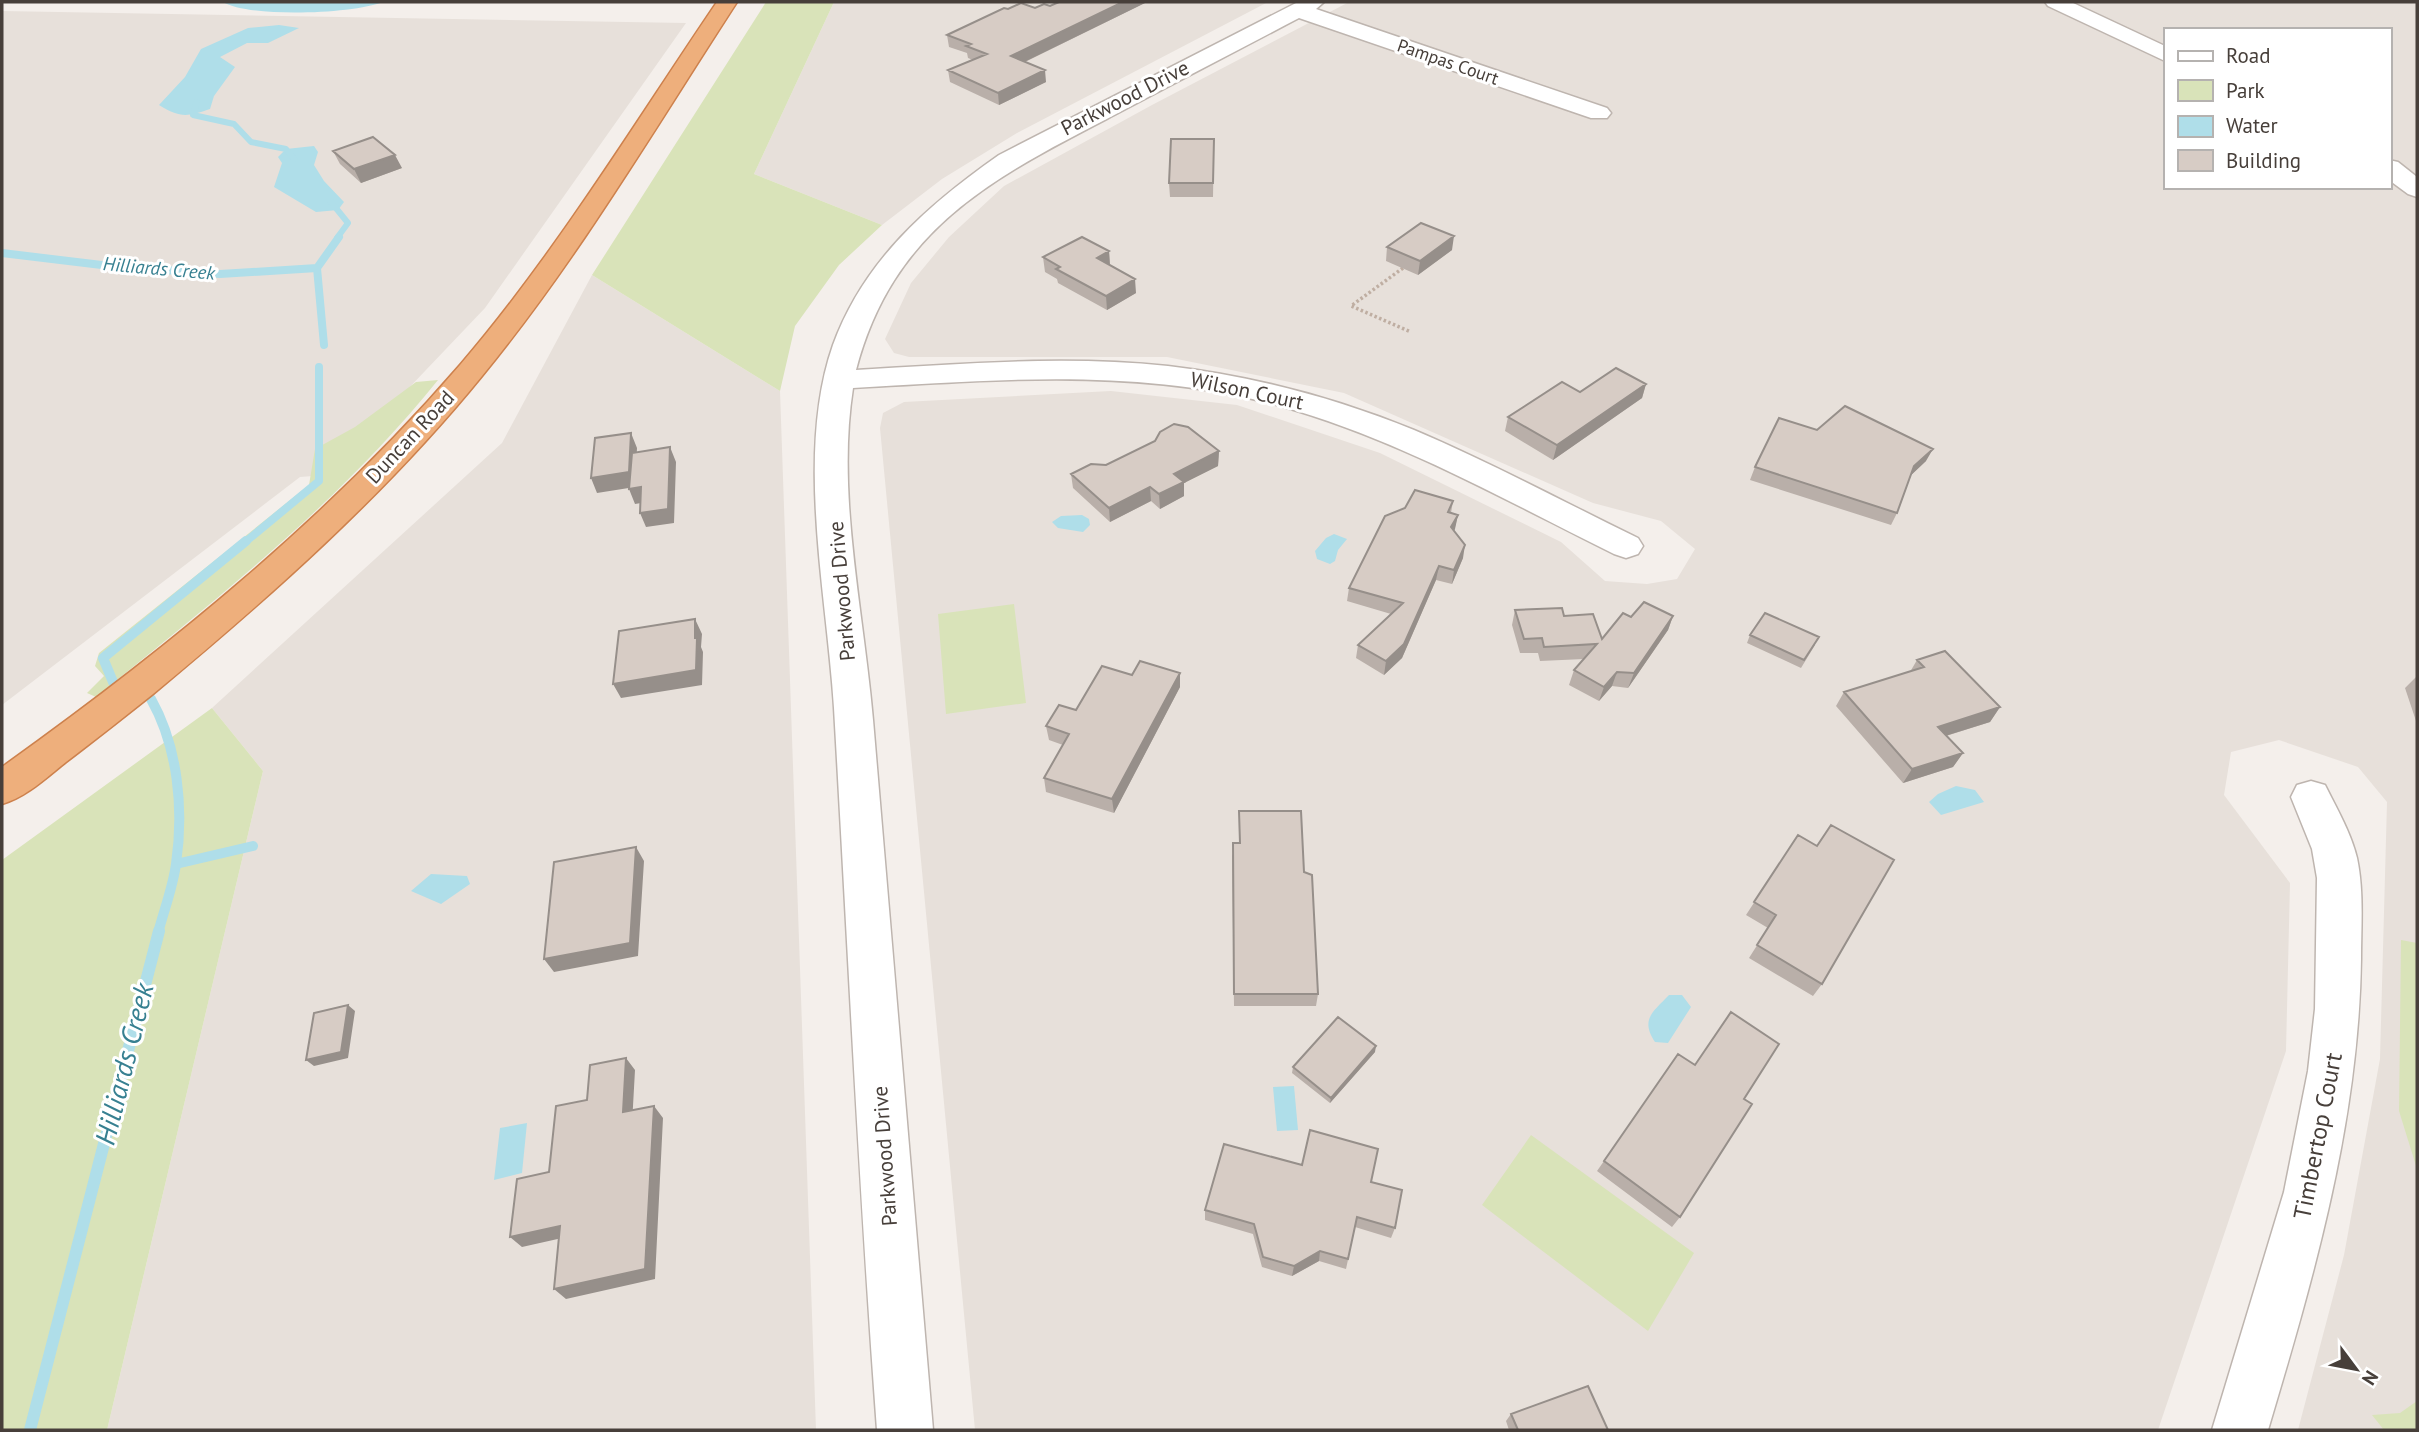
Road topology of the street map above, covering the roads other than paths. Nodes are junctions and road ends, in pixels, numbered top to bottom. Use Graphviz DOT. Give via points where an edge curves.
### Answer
graph roads {
  1 [pos="727,2"];
  2 [pos="2055,2"];
  3 [pos="1306,6"];
  4 [pos="2164,54"];
  5 [pos="1599,113"];
  6 [pos="2391,169"];
  7 [pos="2417,189"];
  8 [pos="839,380"];
  9 [pos="1626,546"];
  10 [pos="2,788"];
  11 [pos="2311,797"];
  12 [pos="905,1430"];
  13 [pos="2240,1430"];
  1 -- 10 [label="highway, Duncan Road" via="549,269 465,379 376,474 248,594 86,728"];
  2 -- 4 [label="street"];
  3 -- 5 [label="street, Pampas Court"];
  3 -- 8 [label="street, Parkwood Drive" via="1018,155 963,192 921,229 875,286 851,333"];
  6 -- 7 [label="street"];
  8 -- 9 [label="street, Wilson Court" via="1088,369 1233,385 1320,408 1404,438"];
  8 -- 12 [label="street, Parkwood Drive" via="831,442 838,573 852,696"];
  11 -- 13 [label="street, Timbertop Court" via="2335,856 2338,888 2340,965 2334,1070 2296,1247"];
}
